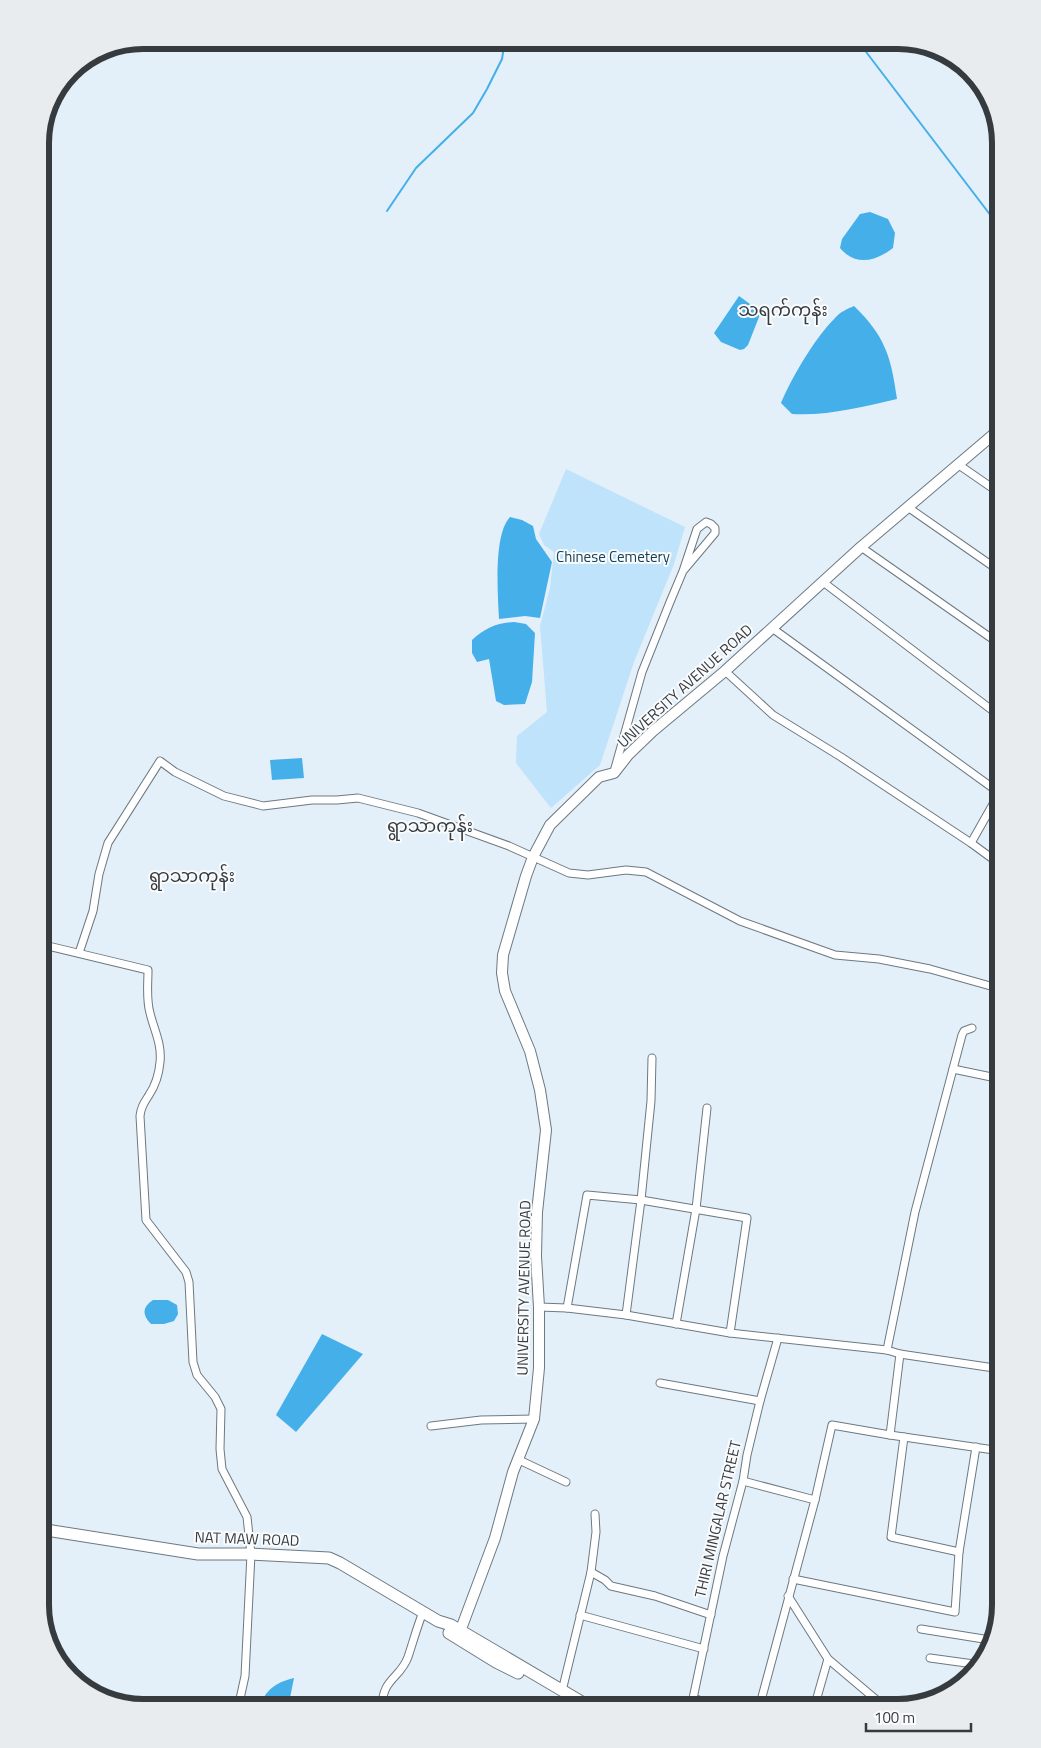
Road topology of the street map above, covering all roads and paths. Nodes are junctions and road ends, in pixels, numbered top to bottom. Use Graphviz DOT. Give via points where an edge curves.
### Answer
graph roads {
  1 [pos="992,436"];
  2 [pos="959,465"];
  3 [pos="992,488"];
  4 [pos="909,508"];
  5 [pos="861,547"];
  6 [pos="992,566"];
  7 [pos="683,571"];
  8 [pos="823,582"];
  9 [pos="772,628"];
  10 [pos="992,639"];
  11 [pos="725,671"];
  12 [pos="992,709"];
  13 [pos="614,773"];
  14 [pos="992,786"];
  15 [pos="992,806"];
  16 [pos="971,843"];
  17 [pos="534,857"];
  18 [pos="992,858"];
  19 [pos="49,946"];
  20 [pos="79,953"];
  21 [pos="992,987"];
  22 [pos="972,1028"];
  23 [pos="652,1058"];
  24 [pos="953,1069"];
  25 [pos="992,1077"];
  26 [pos="707,1108"];
  27 [pos="641,1200"];
  28 [pos="696,1209"];
  29 [pos="539,1307"];
  30 [pos="567,1308"];
  31 [pos="626,1315"];
  32 [pos="676,1324"];
  33 [pos="730,1334"];
  34 [pos="778,1338"];
  35 [pos="887,1350"];
  36 [pos="900,1354"];
  37 [pos="992,1368"];
  38 [pos="660,1383"];
  39 [pos="760,1401"];
  40 [pos="534,1419"];
  41 [pos="432,1426"];
  42 [pos="890,1435"];
  43 [pos="904,1436"];
  44 [pos="976,1447"];
  45 [pos="992,1450"];
  46 [pos="517,1459"];
  47 [pos="743,1481"];
  48 [pos="566,1482"];
  49 [pos="815,1500"];
  50 [pos="595,1514"];
  51 [pos="49,1530"];
  52 [pos="959,1552"];
  53 [pos="250,1554"];
  54 [pos="591,1572"];
  55 [pos="793,1579"];
  56 [pos="788,1596"];
  57 [pos="422,1612"];
  58 [pos="580,1615"];
  59 [pos="710,1615"];
  60 [pos="921,1629"];
  61 [pos="459,1634"];
  62 [pos="986,1639"];
  63 [pos="704,1649"];
  64 [pos="930,1658"];
  65 [pos="828,1660"];
  66 [pos="971,1664"];
  67 [pos="562,1691"];
  68 [pos="693,1698"];
  69 [pos="240,1699"];
  70 [pos="382,1699"];
  71 [pos="564,1699"];
  72 [pos="576,1699"];
  73 [pos="696,1699"];
  74 [pos="761,1699"];
  75 [pos="817,1699"];
  76 [pos="875,1699"];
  1 -- 2 [label="main road, UNIVERSITY AVENUE ROAD"];
  2 -- 3 [label="street"];
  2 -- 4 [label="main road, UNIVERSITY AVENUE ROAD"];
  4 -- 5 [label="main road, UNIVERSITY AVENUE ROAD"];
  4 -- 6 [label="street"];
  5 -- 8 [label="main road, UNIVERSITY AVENUE ROAD"];
  5 -- 10 [label="street"];
  7 -- 7 [label="street" via="715,534 711,524 706,522 697,529"];
  7 -- 13 [label="street" via="642,672"];
  8 -- 9 [label="main road, UNIVERSITY AVENUE ROAD"];
  8 -- 12 [label="street"];
  9 -- 11 [label="main road, UNIVERSITY AVENUE ROAD"];
  9 -- 14 [label="street"];
  11 -- 13 [label="main road, UNIVERSITY AVENUE ROAD" via="647,737"];
  11 -- 16 [label="street" via="773,715"];
  13 -- 17 [label="main road, UNIVERSITY AVENUE ROAD" via="599,777 550,825"];
  15 -- 16 [label="street"];
  16 -- 18 [label="street"];
  17 -- 20 [label="street" via="418,813 358,798 263,806 224,796 160,761 108,843 93,911"];
  17 -- 21 [label="street" via="569,873 646,872 740,920 835,955 880,959"];
  17 -- 29 [label="main road, UNIVERSITY AVENUE ROAD" via="503,956 502,973 505,991 530,1050 546,1130 537,1212"];
  19 -- 20 [label="street"];
  20 -- 53 [label="street" via="148,970 147,996 159,1040 160,1061 157,1079 141,1106 146,1220 186,1272 193,1362 197,1375 221,1409 222,1469 247,1517"];
  22 -- 24 [label="street" via="962,1035"];
  23 -- 27 [label="street"];
  24 -- 25 [label="street"];
  24 -- 35 [label="street" via="915,1212"];
  26 -- 28 [label="street"];
  27 -- 28 [label="street"];
  27 -- 30 [label="street" via="587,1195"];
  27 -- 31 [label="street"];
  28 -- 32 [label="street"];
  28 -- 33 [label="street" via="747,1218"];
  29 -- 30 [label="street"];
  29 -- 40 [label="main road, UNIVERSITY AVENUE ROAD" via="539,1368"];
  30 -- 31 [label="street"];
  31 -- 32 [label="street"];
  32 -- 33 [label="street"];
  33 -- 34 [label="street"];
  34 -- 35 [label="street"];
  34 -- 39 [label="street, THIRI MINGALAR STREET"];
  35 -- 36 [label="street"];
  36 -- 37 [label="street"];
  36 -- 42 [label="street"];
  38 -- 39 [label="street"];
  39 -- 47 [label="street, THIRI MINGALAR STREET"];
  40 -- 41 [label="street" via="481,1420"];
  40 -- 46 [label="main road, UNIVERSITY AVENUE ROAD"];
  42 -- 43 [label="street"];
  42 -- 49 [label="street" via="832,1425"];
  43 -- 44 [label="street"];
  43 -- 52 [label="street" via="891,1537"];
  44 -- 45 [label="street"];
  44 -- 52 [label="street"];
  46 -- 48 [label="street"];
  46 -- 61 [label="main road, UNIVERSITY AVENUE ROAD" via="495,1538"];
  47 -- 49 [label="street"];
  47 -- 59 [label="street, THIRI MINGALAR STREET"];
  49 -- 55 [label="street"];
  50 -- 54 [label="street"];
  51 -- 53 [label="main road, NAT MAW ROAD" via="198,1554"];
  52 -- 55 [label="street" via="955,1612"];
  53 -- 57 [label="main road, NAT MAW ROAD" via="329,1558"];
  53 -- 69 [label="street" via="245,1676"];
  54 -- 58 [label="street"];
  54 -- 59 [label="street" via="611,1586 655,1596"];
  55 -- 56 [label="street"];
  56 -- 65 [label="street"];
  56 -- 74 [label="street"];
  57 -- 61 [label="main road, NAT MAW ROAD" via="438,1621 447,1631"];
  57 -- 70 [label="street" via="407,1659 387,1685"];
  58 -- 63 [label="street"];
  58 -- 67 [label="street"];
  59 -- 63 [label="street, THIRI MINGALAR STREET"];
  60 -- 62 [label="street"];
  61 -- 67 [label="main road, NAT MAW ROAD"];
  61 -- 71 [label="main road, NAT MAW ROAD" via="496,1662"];
  63 -- 68 [label="street, THIRI MINGALAR STREET"];
  64 -- 66 [label="street"];
  65 -- 75 [label="street"];
  65 -- 76 [label="street"];
  67 -- 72 [label="main road, NAT MAW ROAD"];
  68 -- 73 [label="street"];
}
